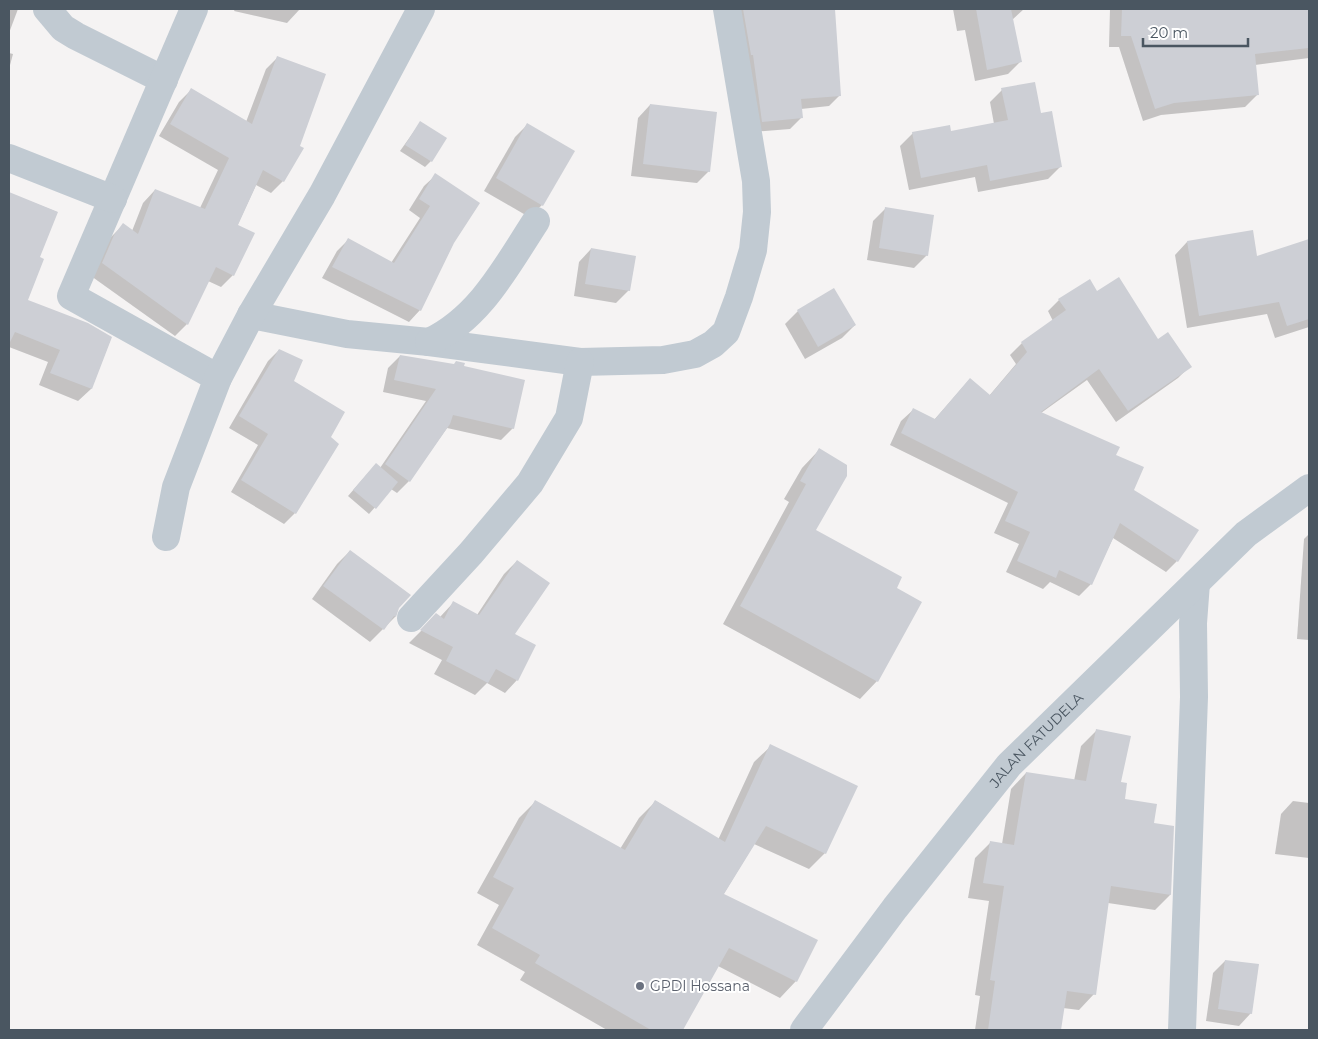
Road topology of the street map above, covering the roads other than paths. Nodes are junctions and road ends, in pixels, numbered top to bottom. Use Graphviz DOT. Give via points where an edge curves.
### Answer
graph roads {
  1 [pos="47,9"];
  2 [pos="194,9"];
  3 [pos="421,9"];
  4 [pos="726,9"];
  5 [pos="164,80"];
  6 [pos="9,158"];
  7 [pos="113,199"];
  8 [pos="536,221"];
  9 [pos="251,316"];
  10 [pos="429,342"];
  11 [pos="580,362"];
  12 [pos="218,378"];
  13 [pos="1309,488"];
  14 [pos="166,537"];
  15 [pos="1196,583"];
  16 [pos="411,618"];
  17 [pos="804,1030"];
  18 [pos="1182,1030"];
  1 -- 5 [label="street" via="63,28 76,36"];
  2 -- 5 [label="street"];
  3 -- 9 [label="street" via="322,195"];
  4 -- 11 [label="street" via="756,181 757,212 753,250 726,332 695,354 663,360"];
  5 -- 7 [label="street"];
  6 -- 7 [label="street"];
  7 -- 12 [label="street" via="71,296"];
  8 -- 10 [label="street" via="482,303"];
  9 -- 10 [label="street" via="347,334"];
  9 -- 12 [label="street"];
  10 -- 11 [label="street"];
  11 -- 16 [label="street" via="569,418 530,483"];
  12 -- 14 [label="street" via="176,488"];
  13 -- 15 [label="street, JALAN FATUDELA" via="1246,534"];
  15 -- 17 [label="street, JALAN FATUDELA" via="1008,765 894,908"];
  15 -- 18 [label="street"];
}
